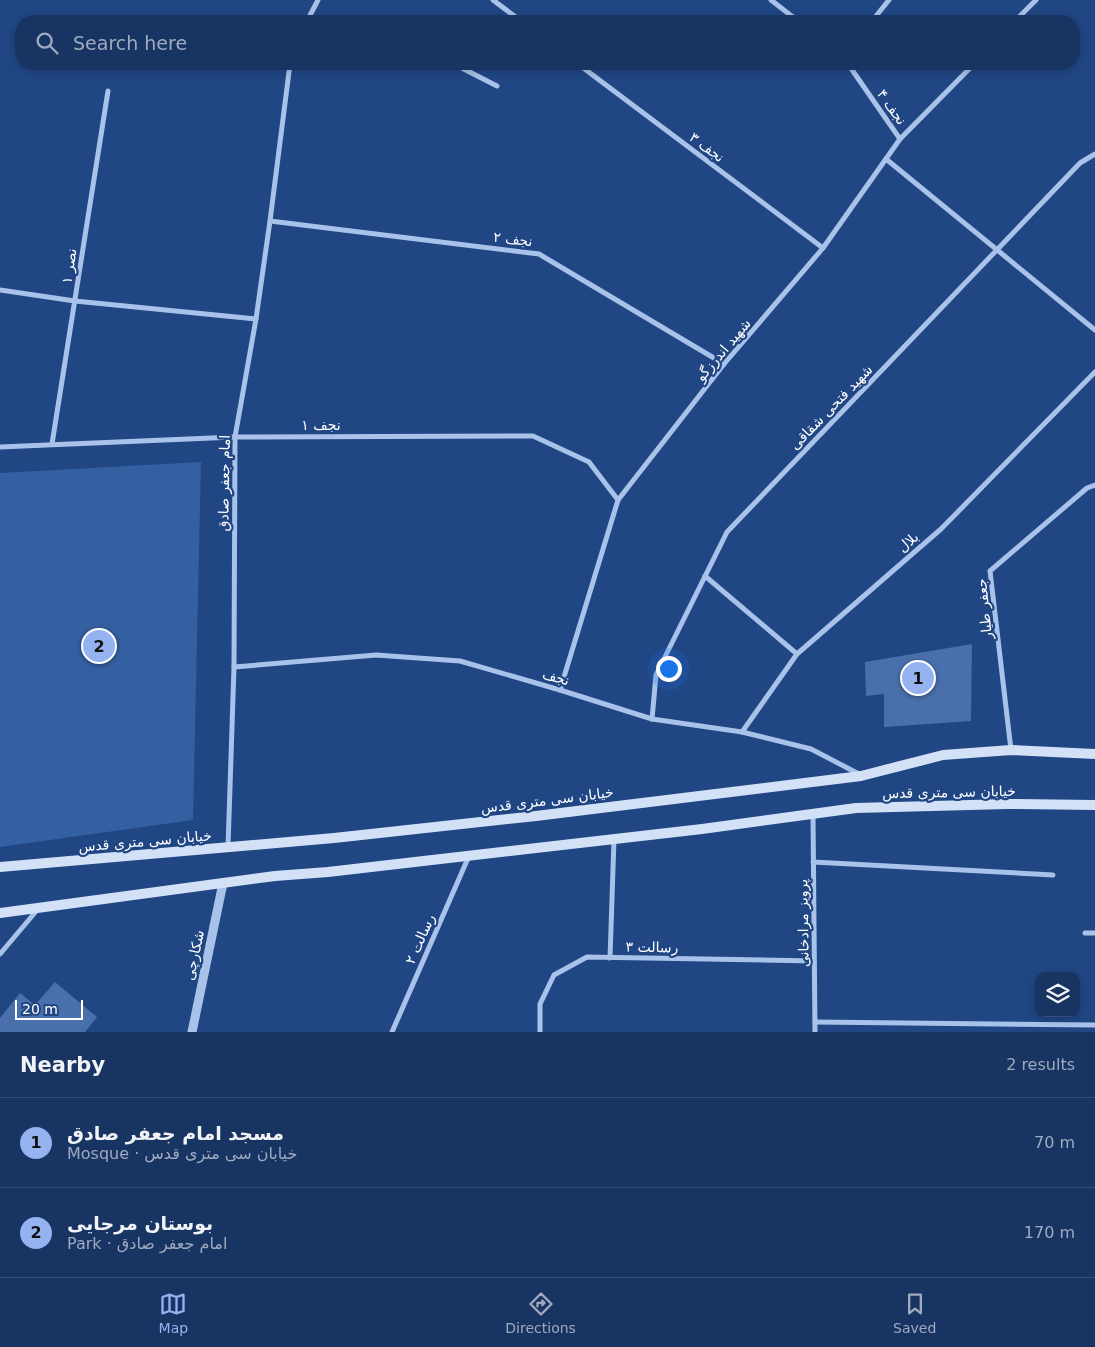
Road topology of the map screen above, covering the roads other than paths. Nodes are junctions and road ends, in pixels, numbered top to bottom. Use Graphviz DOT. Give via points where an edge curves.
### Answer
graph roads {
  1 [pos="318,0"];
  2 [pos="493,0"];
  3 [pos="771,0"];
  4 [pos="889,0"];
  5 [pos="1036,0"];
  6 [pos="310,15"];
  7 [pos="513,15"];
  8 [pos="790,15"];
  9 [pos="877,15"];
  10 [pos="1021,15"];
  11 [pos="289,70"];
  12 [pos="466,70"];
  13 [pos="586,70"];
  14 [pos="852,70"];
  15 [pos="968,70"];
  16 [pos="497,86"];
  17 [pos="108,91"];
  18 [pos="900,139"];
  19 [pos="1095,154"];
  20 [pos="886,159"];
  21 [pos="270,220"];
  22 [pos="823,248"];
  23 [pos="997,250"];
  24 [pos="0,290"];
  25 [pos="75,301"];
  26 [pos="256,319"];
  27 [pos="1095,330"];
  28 [pos="724,364"];
  29 [pos="1095,372"];
  30 [pos="235,437"];
  31 [pos="52,444"];
  32 [pos="0,447"];
  33 [pos="1095,485"];
  34 [pos="618,500"];
  35 [pos="705,576"];
  36 [pos="798,654"];
  37 [pos="234,667"];
  38 [pos="560,690"];
  39 [pos="652,719"];
  40 [pos="742,732"];
  41 [pos="1011,750"];
  42 [pos="1095,754"];
  43 [pos="862,776"];
  44 [pos="1095,806"];
  45 [pos="812,814"];
  46 [pos="614,839"];
  47 [pos="228,847"];
  48 [pos="470,856"];
  49 [pos="813,862"];
  50 [pos="0,867"];
  51 [pos="1053,875"];
  52 [pos="223,883"];
  53 [pos="38,908"];
  54 [pos="0,914"];
  55 [pos="1085,932"];
  56 [pos="1095,933"];
  57 [pos="0,954"];
  58 [pos="610,958"];
  59 [pos="814,961"];
  60 [pos="815,1022"];
  61 [pos="1095,1025"];
  62 [pos="192,1032"];
  63 [pos="392,1032"];
  64 [pos="540,1032"];
  65 [pos="815,1032"];
  1 -- 6 [label="street"];
  2 -- 7 [label="street"];
  3 -- 8 [label="street"];
  4 -- 9 [label="street"];
  5 -- 10 [label="street"];
  11 -- 21 [label="street, امام جعفر صادق"];
  12 -- 16 [label="street"];
  13 -- 22 [label="street, نجف ۳"];
  14 -- 18 [label="street, نجف ۴"];
  15 -- 18 [label="street, شهید اندرزگو"];
  17 -- 25 [label="street, نصر ۱"];
  18 -- 20 [label="street, شهید اندرزگو"];
  19 -- 23 [label="street, شهید فتحی شقاقی" via="1080,163"];
  20 -- 22 [label="street, شهید اندرزگو"];
  20 -- 23 [label="street"];
  21 -- 26 [label="street, امام جعفر صادق"];
  21 -- 28 [label="street, نجف ۲" via="539,254"];
  22 -- 28 [label="street, شهید اندرزگو"];
  23 -- 27 [label="street"];
  23 -- 35 [label="street, شهید فتحی شقاقی" via="727,532"];
  24 -- 25 [label="street"];
  25 -- 26 [label="street"];
  25 -- 31 [label="street, نصر ۱"];
  26 -- 30 [label="street, امام جعفر صادق"];
  28 -- 34 [label="street, شهید اندرزگو"];
  29 -- 36 [label="street, بلال" via="941,529"];
  30 -- 31 [label="street, نجف ۱"];
  30 -- 34 [label="street, نجف ۱" via="533,436 589,462"];
  30 -- 37 [label="street, امام جعفر صادق"];
  31 -- 32 [label="street, نجف ۱"];
  33 -- 41 [label="street, جعفر طیار" via="1087,488 990,571"];
  34 -- 38 [label="street, شهید اندرزگو"];
  35 -- 36 [label="street"];
  35 -- 39 [label="street, شهید فتحی شقاقی" via="656,675"];
  36 -- 40 [label="street, بلال"];
  37 -- 38 [label="street, نجف" via="376,655 460,661"];
  37 -- 47 [label="street, امام جعفر صادق"];
  38 -- 39 [label="street, نجف"];
  39 -- 40 [label="street, نجف"];
  40 -- 43 [label="street, نجف" via="811,749"];
  41 -- 42 [label="main road, خیابان سی متری قدس"];
  41 -- 43 [label="main road, خیابان سی متری قدس" via="943,754"];
  43 -- 47 [label="main road, خیابان سی متری قدس" via="536,816"];
  44 -- 45 [label="main road, خیابان سی متری قدس" via="1008,804 856,808"];
  45 -- 46 [label="main road, خیابان سی متری قدس"];
  45 -- 49 [label="street, پرویز مرادخانی"];
  46 -- 48 [label="main road, خیابان سی متری قدس"];
  46 -- 58 [label="street"];
  47 -- 50 [label="main road, خیابان سی متری قدس"];
  48 -- 52 [label="main road, خیابان سی متری قدس"];
  48 -- 63 [label="street, رسالت ۲"];
  49 -- 51 [label="street"];
  49 -- 59 [label="street, پرویز مرادخانی"];
  52 -- 53 [label="main road, خیابان سی متری قدس"];
  52 -- 62 [label="street, شکارچی"];
  53 -- 54 [label="main road, خیابان سی متری قدس"];
  53 -- 57 [label="street"];
  55 -- 56 [label="street"];
  58 -- 59 [label="street, رسالت ۳"];
  58 -- 64 [label="street, رسالت ۳" via="587,957 554,975 540,1004"];
  59 -- 60 [label="street, پرویز مرادخانی"];
  60 -- 61 [label="street"];
  60 -- 65 [label="street, پرویز مرادخانی"];
}
